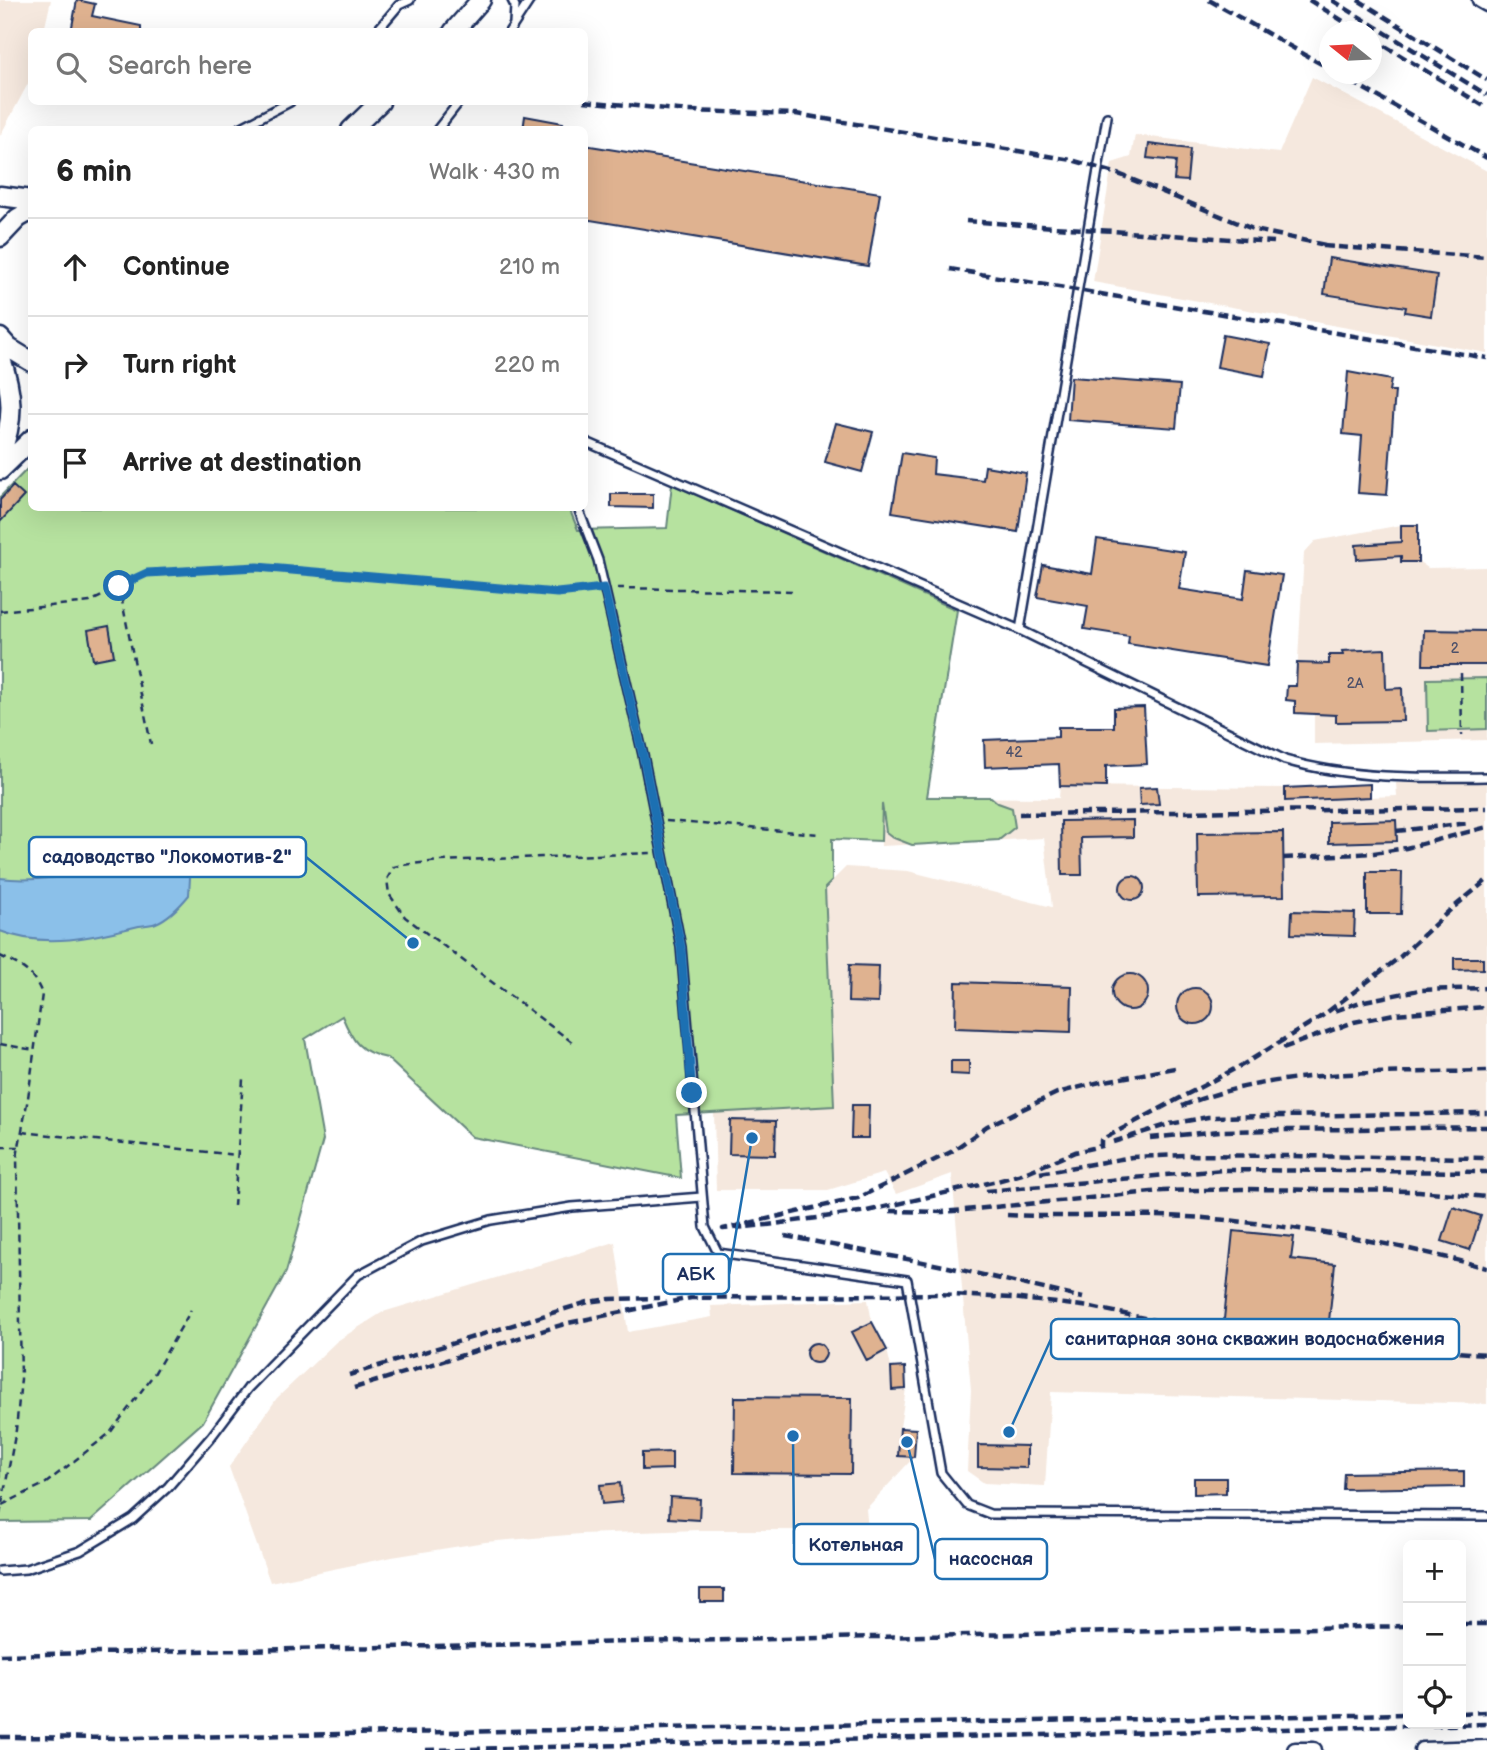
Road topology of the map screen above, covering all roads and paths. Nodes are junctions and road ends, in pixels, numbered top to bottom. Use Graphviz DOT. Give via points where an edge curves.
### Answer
graph roads {
  1 [pos="410,0"];
  2 [pos="481,0"];
  3 [pos="512,0"];
  4 [pos="530,0"];
  5 [pos="1480,0"];
  6 [pos="1487,4"];
  7 [pos="514,24"];
  8 [pos="380,28"];
  9 [pos="456,28"];
  10 [pos="512,28"];
  11 [pos="284,105"];
  12 [pos="377,105"];
  13 [pos="457,105"];
  14 [pos="1107,117"];
  15 [pos="244,126"];
  16 [pos="355,126"];
  17 [pos="440,126"];
  18 [pos="0,196"];
  19 [pos="28,200"];
  20 [pos="28,212"];
  21 [pos="0,237"];
  22 [pos="0,338"];
  23 [pos="0,356"];
  24 [pos="28,360"];
  25 [pos="28,443"];
  26 [pos="588,443"];
  27 [pos="0,455"];
  28 [pos="0,470"];
  29 [pos="579,511"];
  30 [pos="119,586"];
  31 [pos="604,588"];
  32 [pos="796,592"];
  33 [pos="0,611"];
  34 [pos="1020,629"];
  35 [pos="1461,673"];
  36 [pos="1462,735"];
  37 [pos="150,744"];
  38 [pos="1487,777"];
  39 [pos="656,820"];
  40 [pos="819,834"];
  41 [pos="662,853"];
  42 [pos="0,956"];
  43 [pos="572,1042"];
  44 [pos="0,1044"];
  45 [pos="34,1050"];
  46 [pos="243,1079"];
  47 [pos="22,1132"];
  48 [pos="0,1147"];
  49 [pos="19,1147"];
  50 [pos="237,1155"];
  51 [pos="702,1197"];
  52 [pos="234,1206"];
  53 [pos="191,1310"];
  54 [pos="2,1505"];
  55 [pos="0,1514"];
  56 [pos="1487,1516"];
  57 [pos="0,1571"];
  58 [pos="1487,1748"];
  59 [pos="1295,1750"];
  60 [pos="1314,1750"];
  61 [pos="1422,1750"];
  1 -- 8 [label="lane"];
  2 -- 9 [label="street"];
  3 -- 7 [label="lane"];
  4 -- 7 [label="lane"];
  5 -- 6 [label="street"];
  7 -- 10 [label="lane"];
  11 -- 15 [label="lane"];
  12 -- 16 [label="street"];
  13 -- 17 [label="lane"];
  14 -- 34 [label="lane"];
  18 -- 19 [label="street"];
  20 -- 21 [label="street"];
  22 -- 24 [label="street"];
  23 -- 27 [label="street" via="11,405 11,426"];
  25 -- 28 [label="street"];
  26 -- 34 [label="lane"];
  29 -- 31 [label="lane"];
  30 -- 31 [label="path" via="147,573 257,567 557,593"];
  30 -- 33 [label="path" via="90,602"];
  30 -- 37 [label="path"];
  31 -- 32 [label="path"];
  31 -- 39 [label="lane"];
  34 -- 38 [label="lane" via="1285,760 1316,769 1410,778"];
  35 -- 36 [label="path"];
  39 -- 40 [label="path"];
  39 -- 41 [label="lane"];
  41 -- 43 [label="path" via="439,861 403,864 389,872 390,894 405,917"];
  41 -- 51 [label="lane" via="681,947"];
  42 -- 45 [label="path" via="25,967 42,993"];
  44 -- 45 [label="path"];
  45 -- 47 [label="path"];
  46 -- 50 [label="path"];
  47 -- 49 [label="path"];
  47 -- 50 [label="path"];
  48 -- 49 [label="path"];
  49 -- 54 [label="path" via="21,1380"];
  50 -- 52 [label="path"];
  51 -- 56 [label="lane" via="705,1227 718,1253 907,1280 941,1473 967,1505 990,1514"];
  51 -- 57 [label="lane" via="572,1207 491,1220 422,1241 358,1275 248,1388 168,1487 133,1519 80,1551 26,1569"];
  53 -- 54 [label="path" via="154,1374 110,1433 46,1483"];
  54 -- 55 [label="path"];
  58 -- 61 [label="street"];
  59 -- 60 [label="street"];
}
